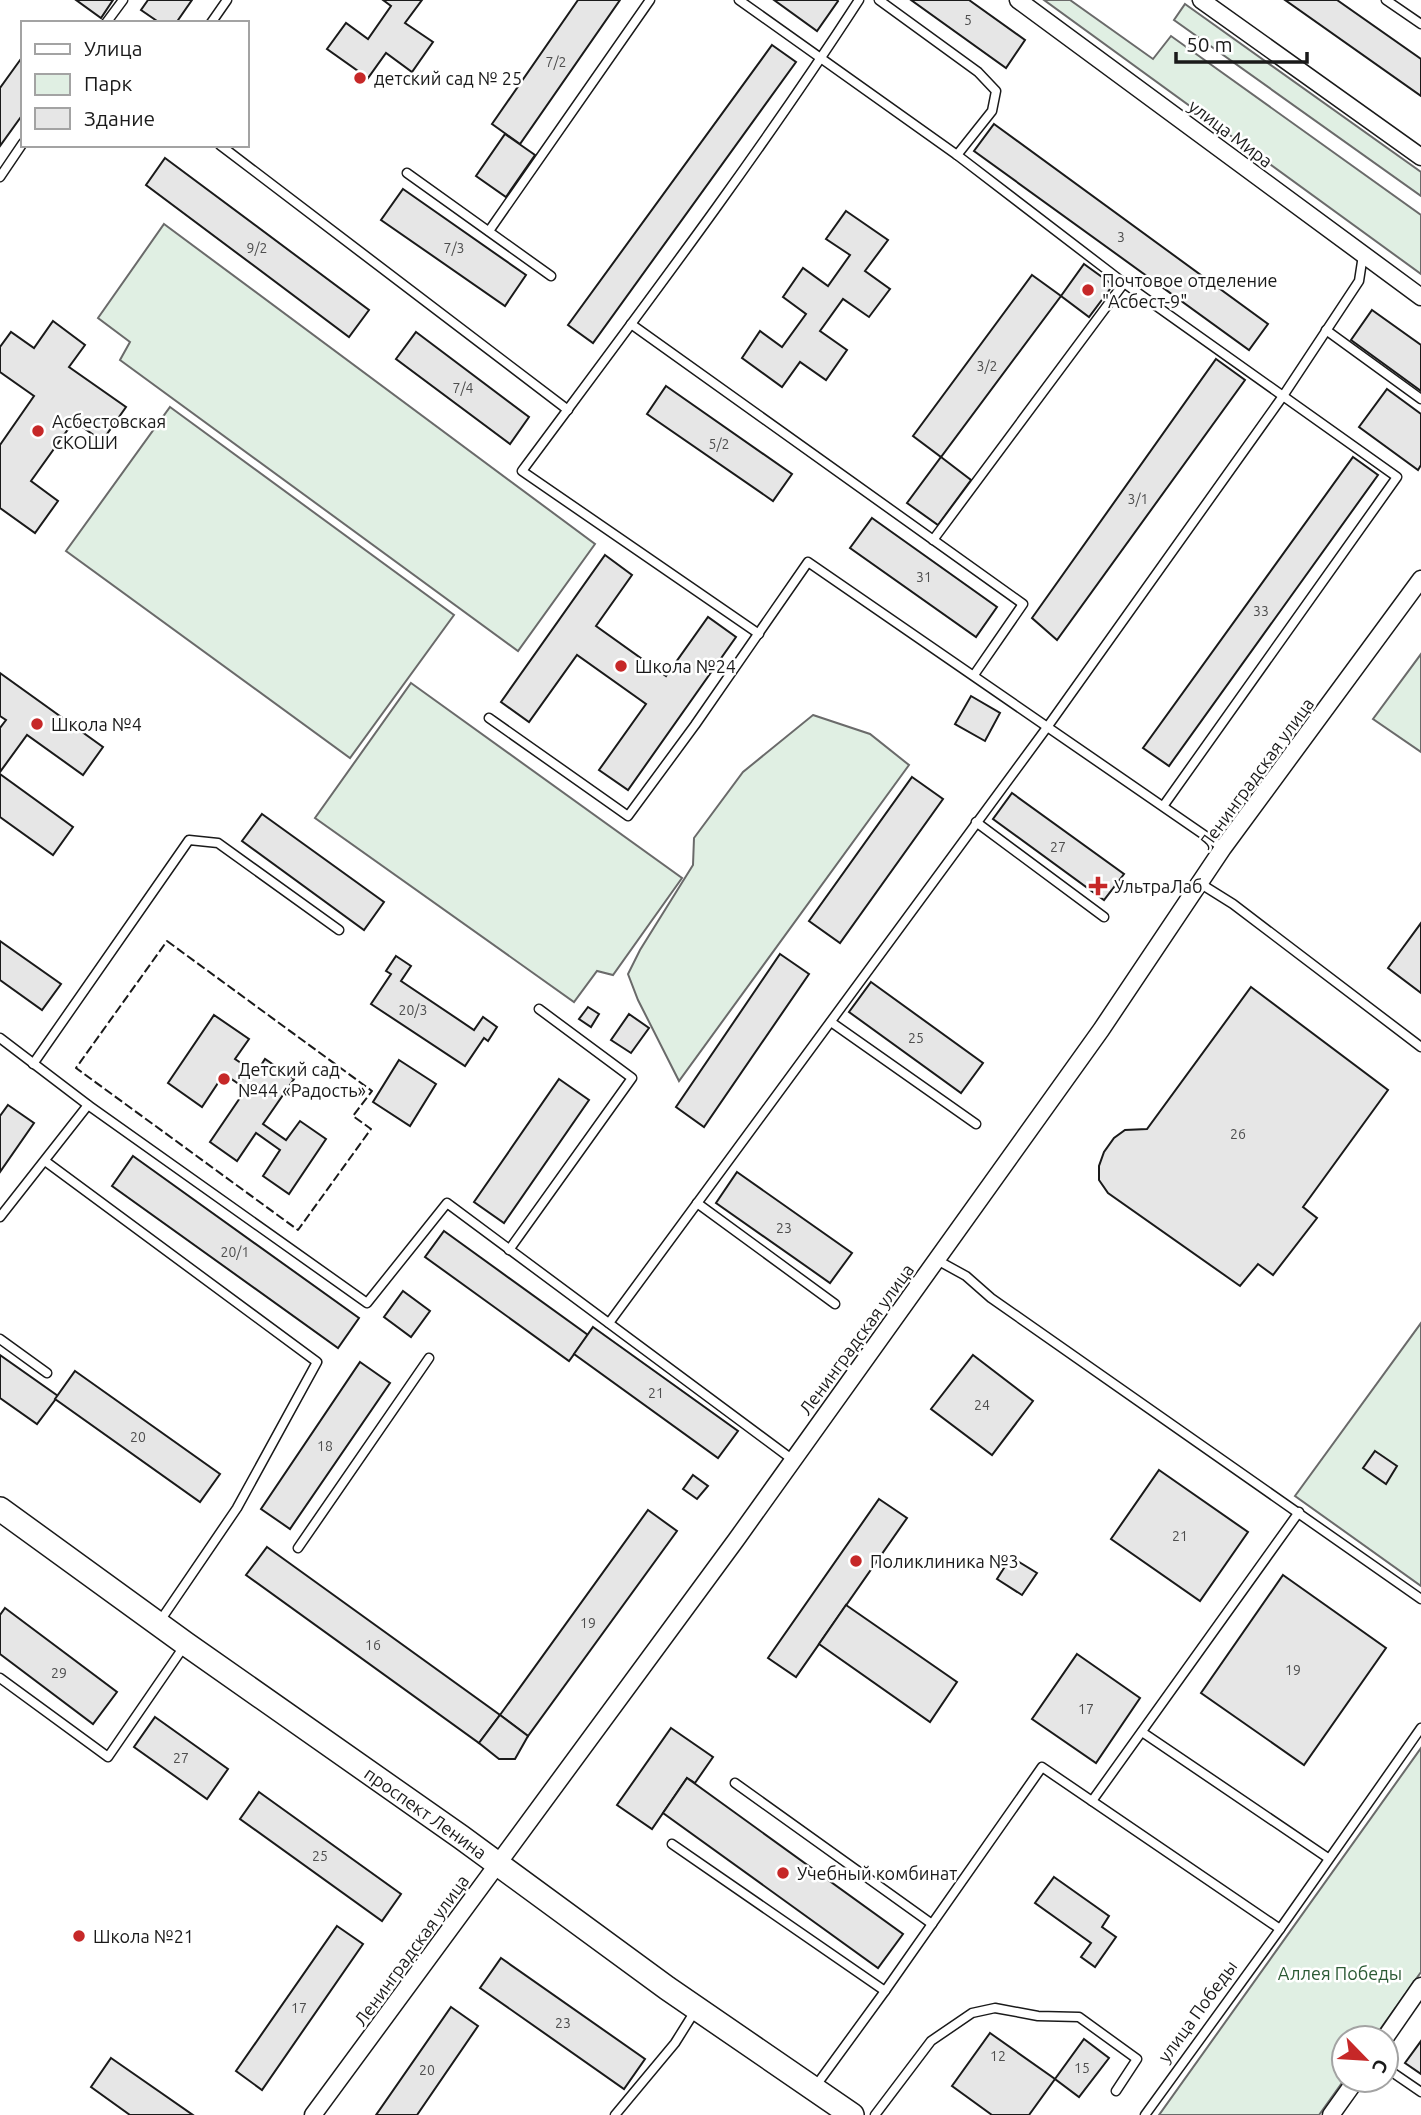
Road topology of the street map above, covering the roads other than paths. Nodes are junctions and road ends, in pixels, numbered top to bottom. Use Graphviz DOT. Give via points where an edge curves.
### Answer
graph roads {
  1 [pos="124,0"];
  2 [pos="227,0"];
  3 [pos="650,0"];
  4 [pos="738,0"];
  5 [pos="859,0"];
  6 [pos="879,0"];
  7 [pos="1018,0"];
  8 [pos="1202,0"];
  9 [pos="1386,0"];
  10 [pos="108,21"];
  11 [pos="212,21"];
  12 [pos="1421,24"];
  13 [pos="820,59"];
  14 [pos="21,146"];
  15 [pos="223,147"];
  16 [pos="957,156"];
  17 [pos="1421,157"];
  18 [pos="407,173"];
  19 [pos="0,177"];
  20 [pos="489,231"];
  21 [pos="1363,255"];
  22 [pos="551,275"];
  23 [pos="1124,282"];
  24 [pos="1421,297"];
  25 [pos="631,324"];
  26 [pos="1326,330"];
  27 [pos="1283,396"];
  28 [pos="1421,399"];
  29 [pos="568,410"];
  30 [pos="933,540"];
  31 [pos="1421,579"];
  32 [pos="759,634"];
  33 [pos="974,675"];
  34 [pos="489,719"];
  35 [pos="1048,726"];
  36 [pos="1164,805"];
  37 [pos="976,822"];
  38 [pos="1223,848"];
  39 [pos="1201,884"];
  40 [pos="1104,917"];
  41 [pos="339,930"];
  42 [pos="539,1009"];
  43 [pos="831,1022"];
  44 [pos="0,1038"];
  45 [pos="1421,1047"];
  46 [pos="33,1064"];
  47 [pos="88,1105"];
  48 [pos="976,1124"];
  49 [pos="45,1161"];
  50 [pos="696,1203"];
  51 [pos="0,1217"];
  52 [pos="509,1250"];
  53 [pos="936,1259"];
  54 [pos="835,1304"];
  55 [pos="609,1323"];
  56 [pos="0,1339"];
  57 [pos="429,1358"];
  58 [pos="47,1373"];
  59 [pos="793,1460"];
  60 [pos="0,1509"];
  61 [pos="1298,1512"];
  62 [pos="298,1548"];
  63 [pos="1421,1600"];
  64 [pos="158,1624"];
  65 [pos="186,1644"];
  66 [pos="0,1678"];
  67 [pos="1421,1728"];
  68 [pos="1142,1732"];
  69 [pos="735,1783"];
  70 [pos="1092,1801"];
  71 [pos="672,1844"];
  72 [pos="1328,1858"];
  73 [pos="498,1865"];
  74 [pos="932,1924"];
  75 [pos="1280,1929"];
  76 [pos="1421,1986"];
  77 [pos="885,1991"];
  78 [pos="697,2009"];
  79 [pos="1395,2024"];
  80 [pos="1400,2078"];
  81 [pos="812,2090"];
  82 [pos="1116,2091"];
  83 [pos="1421,2092"];
  84 [pos="1346,2094"];
  85 [pos="849,2114"];
  86 [pos="313,2115"];
  87 [pos="615,2115"];
  88 [pos="875,2115"];
  89 [pos="1144,2115"];
  90 [pos="1331,2115"];
  1 -- 10 [label="lane"];
  2 -- 11 [label="lane"];
  3 -- 20 [label="lane"];
  4 -- 13 [label="lane"];
  5 -- 13 [label="lane"];
  6 -- 16 [label="lane" via="978,72 996,91 992,111"];
  7 -- 21 [label="street, улица Мира"];
  8 -- 17 [label="street"];
  9 -- 12 [label="lane"];
  13 -- 16 [label="lane"];
  13 -- 25 [label="lane"];
  14 -- 19 [label="lane"];
  15 -- 29 [label="lane"];
  16 -- 23 [label="lane"];
  18 -- 20 [label="lane"];
  20 -- 22 [label="lane"];
  21 -- 24 [label="street, улица Мира"];
  21 -- 26 [label="lane" via="1359,281"];
  23 -- 27 [label="lane"];
  23 -- 30 [label="lane"];
  25 -- 29 [label="lane"];
  25 -- 30 [label="lane"];
  26 -- 27 [label="lane"];
  26 -- 28 [label="lane"];
  27 -- 35 [label="lane"];
  27 -- 36 [label="lane" via="1397,478"];
  29 -- 32 [label="lane" via="522,471"];
  30 -- 33 [label="lane" via="1023,604"];
  31 -- 38 [label="street, Ленинградская улица"];
  32 -- 33 [label="lane" via="808,562"];
  32 -- 34 [label="lane" via="628,816"];
  33 -- 35 [label="lane"];
  35 -- 36 [label="lane"];
  35 -- 37 [label="lane"];
  36 -- 38 [label="lane"];
  37 -- 40 [label="lane"];
  37 -- 43 [label="lane"];
  38 -- 39 [label="street, Ленинградская улица"];
  39 -- 45 [label="lane"];
  39 -- 53 [label="street, Ленинградская улица"];
  41 -- 46 [label="lane" via="218,843 189,840"];
  42 -- 52 [label="lane" via="632,1078"];
  43 -- 48 [label="lane"];
  43 -- 50 [label="lane"];
  44 -- 46 [label="lane"];
  46 -- 47 [label="lane"];
  47 -- 49 [label="lane"];
  47 -- 52 [label="lane" via="367,1303 447,1203"];
  49 -- 51 [label="lane"];
  49 -- 64 [label="lane" via="317,1362 237,1508"];
  50 -- 54 [label="lane"];
  50 -- 55 [label="lane"];
  52 -- 55 [label="lane"];
  53 -- 59 [label="street, Ленинградская улица"];
  53 -- 61 [label="lane"];
  55 -- 59 [label="lane"];
  56 -- 58 [label="lane"];
  57 -- 62 [label="lane"];
  59 -- 73 [label="street, Ленинградская улица"];
  60 -- 64 [label="street, проспект Ленина"];
  61 -- 63 [label="lane"];
  61 -- 68 [label="lane"];
  64 -- 65 [label="street, проспект Ленина"];
  65 -- 66 [label="lane" via="108,1757"];
  65 -- 73 [label="street, проспект Ленина"];
  67 -- 72 [label="lane, улица Победы"];
  68 -- 70 [label="lane"];
  68 -- 72 [label="lane"];
  69 -- 74 [label="lane"];
  70 -- 74 [label="lane" via="1042,1768"];
  70 -- 75 [label="lane"];
  71 -- 77 [label="lane"];
  72 -- 75 [label="lane, улица Победы"];
  73 -- 78 [label="street, проспект Ленина"];
  73 -- 86 [label="street, Ленинградская улица"];
  74 -- 77 [label="lane"];
  75 -- 89 [label="lane, улица Победы"];
  76 -- 79 [label="street"];
  77 -- 81 [label="lane"];
  78 -- 81 [label="street, проспект Ленина"];
  78 -- 87 [label="lane"];
  80 -- 83 [label="lane"];
  81 -- 85 [label="street, проспект Ленина"];
  82 -- 88 [label="lane" via="1137,2059 1079,2017 1038,2016 995,2007 972,2013 931,2041"];
  84 -- 90 [label="street"];
}
